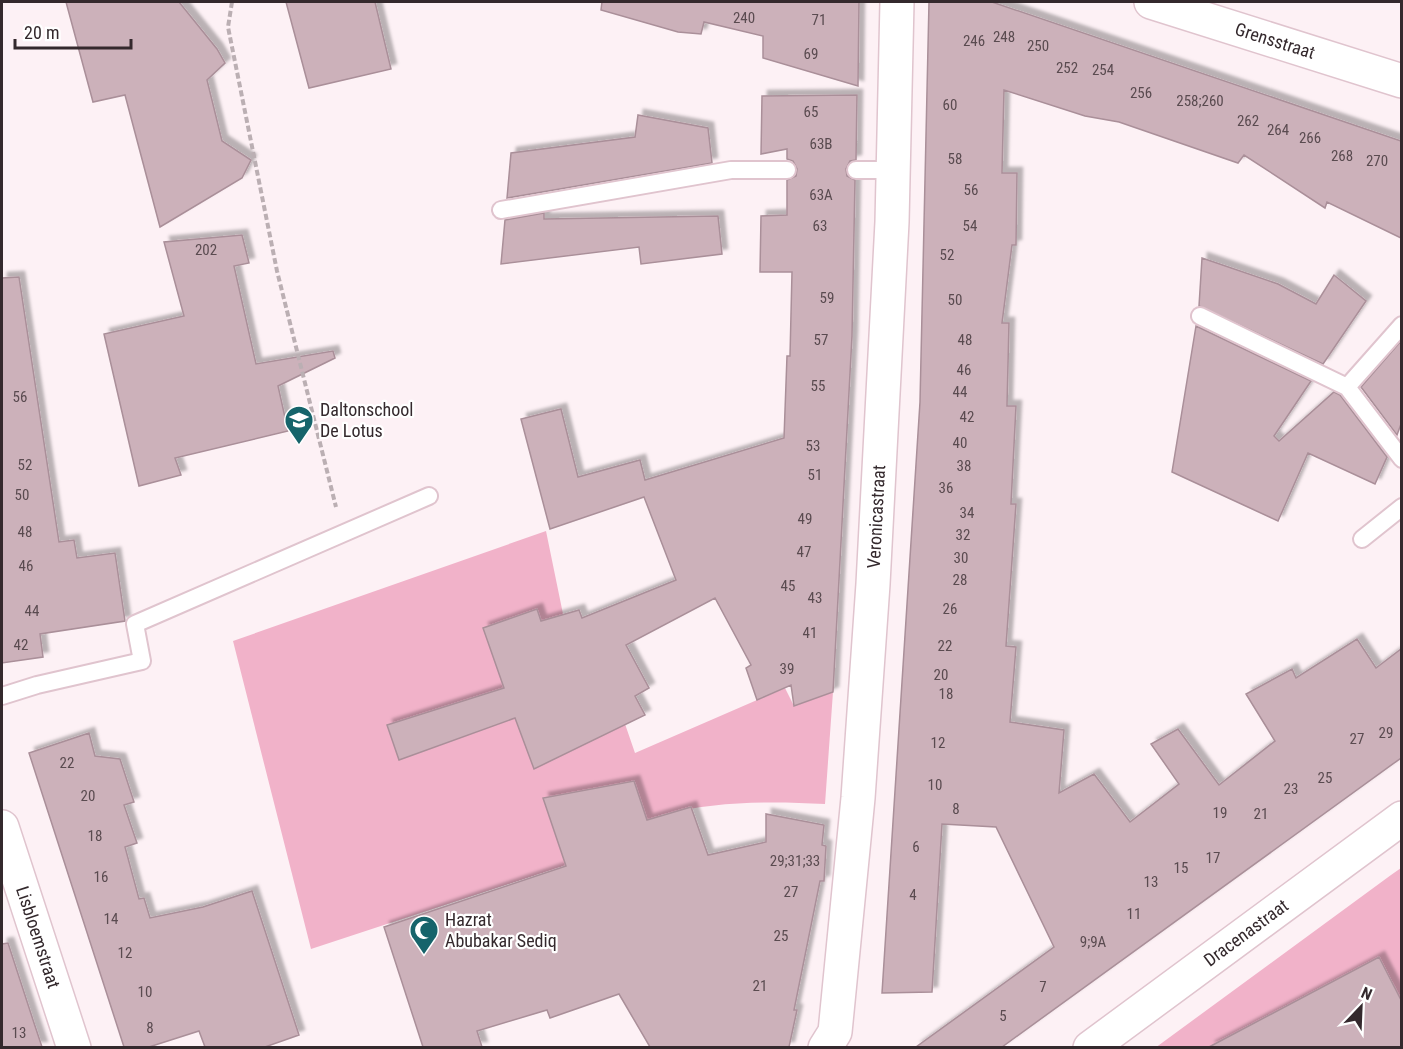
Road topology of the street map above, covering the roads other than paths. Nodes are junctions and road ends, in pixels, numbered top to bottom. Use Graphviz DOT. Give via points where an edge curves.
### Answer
graph roads {
  1 [pos="897,2"];
  2 [pos="1151,2"];
  3 [pos="1401,81"];
  4 [pos="787,170"];
  5 [pos="856,170"];
  6 [pos="892,170"];
  7 [pos="501,210"];
  8 [pos="1200,316"];
  9 [pos="1401,325"];
  10 [pos="1347,387"];
  11 [pos="1401,459"];
  12 [pos="429,496"];
  13 [pos="1401,507"];
  14 [pos="1362,539"];
  15 [pos="2,696"];
  16 [pos="1401,818"];
  17 [pos="2,827"];
  18 [pos="835,1042"];
  19 [pos="74,1047"];
  20 [pos="1090,1047"];
  1 -- 6 [label="street, Veronicastraat"];
  2 -- 3 [label="street, Grensstraat"];
  4 -- 7 [label="lane" via="731,170"];
  5 -- 6 [label="lane"];
  6 -- 18 [label="street, Veronicastraat" via="873,584"];
  8 -- 10 [label="lane"];
  9 -- 10 [label="lane"];
  10 -- 11 [label="lane"];
  12 -- 15 [label="lane" via="135,624 142,661"];
  13 -- 14 [label="lane"];
  16 -- 20 [label="street, Dracenastraat"];
  17 -- 19 [label="street, Lisbloemstraat"];
}
